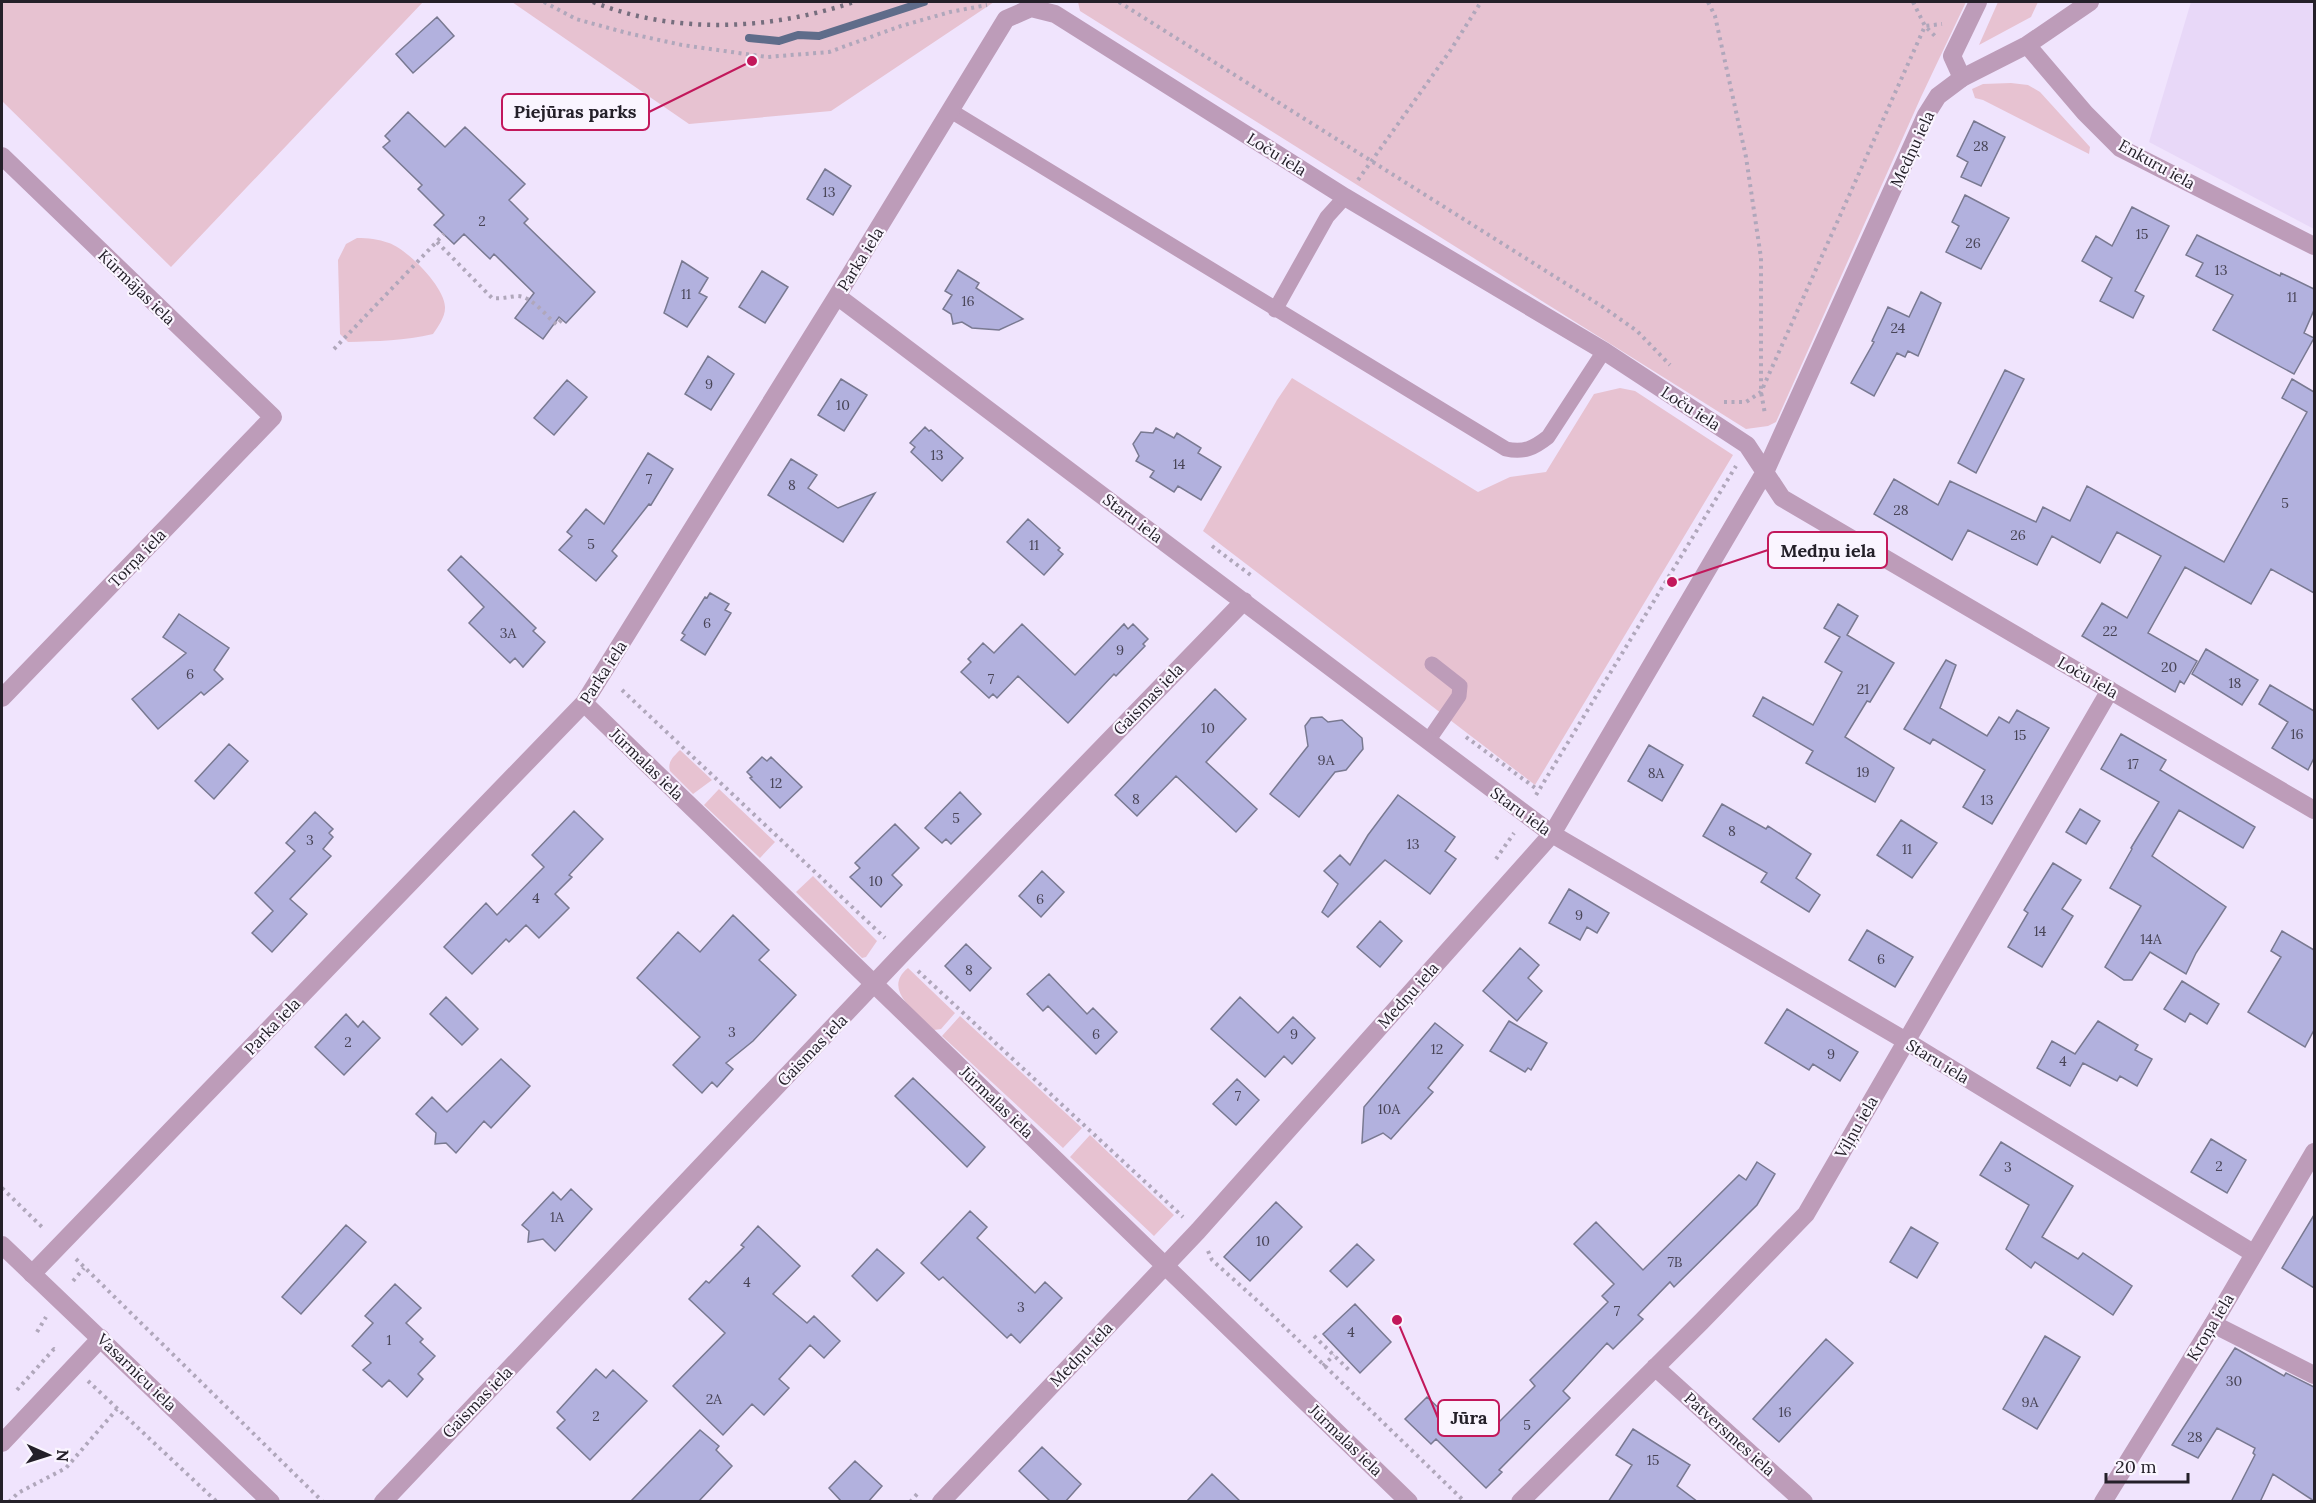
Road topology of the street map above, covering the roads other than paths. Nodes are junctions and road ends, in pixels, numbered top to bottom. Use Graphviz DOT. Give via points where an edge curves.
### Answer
graph roads {
  1 [pos="1978,2"];
  2 [pos="2090,2"];
  3 [pos="1034,5"];
  4 [pos="1055,14"];
  5 [pos="2027,45"];
  6 [pos="1962,78"];
  7 [pos="951,111"];
  8 [pos="2,156"];
  9 [pos="1345,197"];
  10 [pos="2314,246"];
  11 [pos="837,296"];
  12 [pos="1275,310"];
  13 [pos="1604,351"];
  14 [pos="273,417"];
  15 [pos="1766,470"];
  16 [pos="1244,601"];
  17 [pos="1432,664"];
  18 [pos="2110,690"];
  19 [pos="2,698"];
  20 [pos="584,703"];
  21 [pos="1428,741"];
  22 [pos="2314,810"];
  23 [pos="1552,834"];
  24 [pos="875,985"];
  25 [pos="1906,1041"];
  26 [pos="2314,1152"];
  27 [pos="2,1245"];
  28 [pos="2253,1253"];
  29 [pos="1166,1266"];
  30 [pos="32,1274"];
  31 [pos="2213,1323"];
  32 [pos="101,1338"];
  33 [pos="1655,1367"];
  34 [pos="2314,1375"];
  35 [pos="2,1443"];
  36 [pos="271,1502"];
  37 [pos="383,1502"];
  38 [pos="941,1502"];
  39 [pos="1409,1502"];
  40 [pos="1520,1502"];
  41 [pos="1804,1502"];
  42 [pos="2103,1502"];
  1 -- 6 [label="street" via="1952,56"];
  2 -- 5 [label="street, Medņu iela"];
  3 -- 4 [label="street, Parka iela"];
  3 -- 7 [label="street, Parka iela" via="1006,19"];
  4 -- 9 [label="street, Loču iela"];
  5 -- 6 [label="street, Medņu iela"];
  5 -- 10 [label="street, Enkuru iela" via="2120,148"];
  6 -- 15 [label="street, Medņu iela" via="1938,96 1926,115"];
  7 -- 11 [label="street, Parka iela"];
  7 -- 12 [label="lane"];
  8 -- 14 [label="street, Kūrmājas iela"];
  9 -- 12 [label="lane" via="1327,217"];
  9 -- 13 [label="street, Loču iela"];
  11 -- 16 [label="street, Staru iela"];
  11 -- 20 [label="street, Parka iela"];
  12 -- 13 [label="lane" via="1506,449 1520,452 1548,437"];
  13 -- 15 [label="street, Loču iela" via="1747,445"];
  14 -- 19 [label="street, Torņa iela"];
  15 -- 18 [label="street, Loču iela" via="1782,498"];
  15 -- 23 [label="street, Medņu iela"];
  16 -- 21 [label="street, Staru iela"];
  16 -- 24 [label="street, Gaismas iela"];
  17 -- 21 [label="lane" via="1460,686 1459,696"];
  18 -- 22 [label="street, Loču iela"];
  18 -- 25 [label="street, Viļņu iela"];
  20 -- 24 [label="street, Jūrmalas iela"];
  20 -- 30 [label="street, Parka iela"];
  21 -- 23 [label="street, Staru iela"];
  23 -- 25 [label="street, Staru iela"];
  23 -- 29 [label="street, Medņu iela"];
  24 -- 29 [label="street, Jūrmalas iela"];
  24 -- 37 [label="street, Gaismas iela"];
  25 -- 28 [label="street, Staru iela"];
  25 -- 33 [label="street, Viļņu iela" via="1806,1214"];
  26 -- 28 [label="street, Kroņa iela"];
  27 -- 30 [label="street, Vasarnīcu iela"];
  28 -- 31 [label="street, Kroņa iela"];
  29 -- 38 [label="street, Medņu iela"];
  29 -- 39 [label="street, Jūrmalas iela"];
  30 -- 32 [label="street, Vasarnīcu iela"];
  31 -- 34 [label="street"];
  31 -- 42 [label="street, Kroņa iela"];
  32 -- 35 [label="street"];
  32 -- 36 [label="street, Vasarnīcu iela"];
  33 -- 40 [label="street, Viļņu iela"];
  33 -- 41 [label="street, Patversmes iela"];
}
